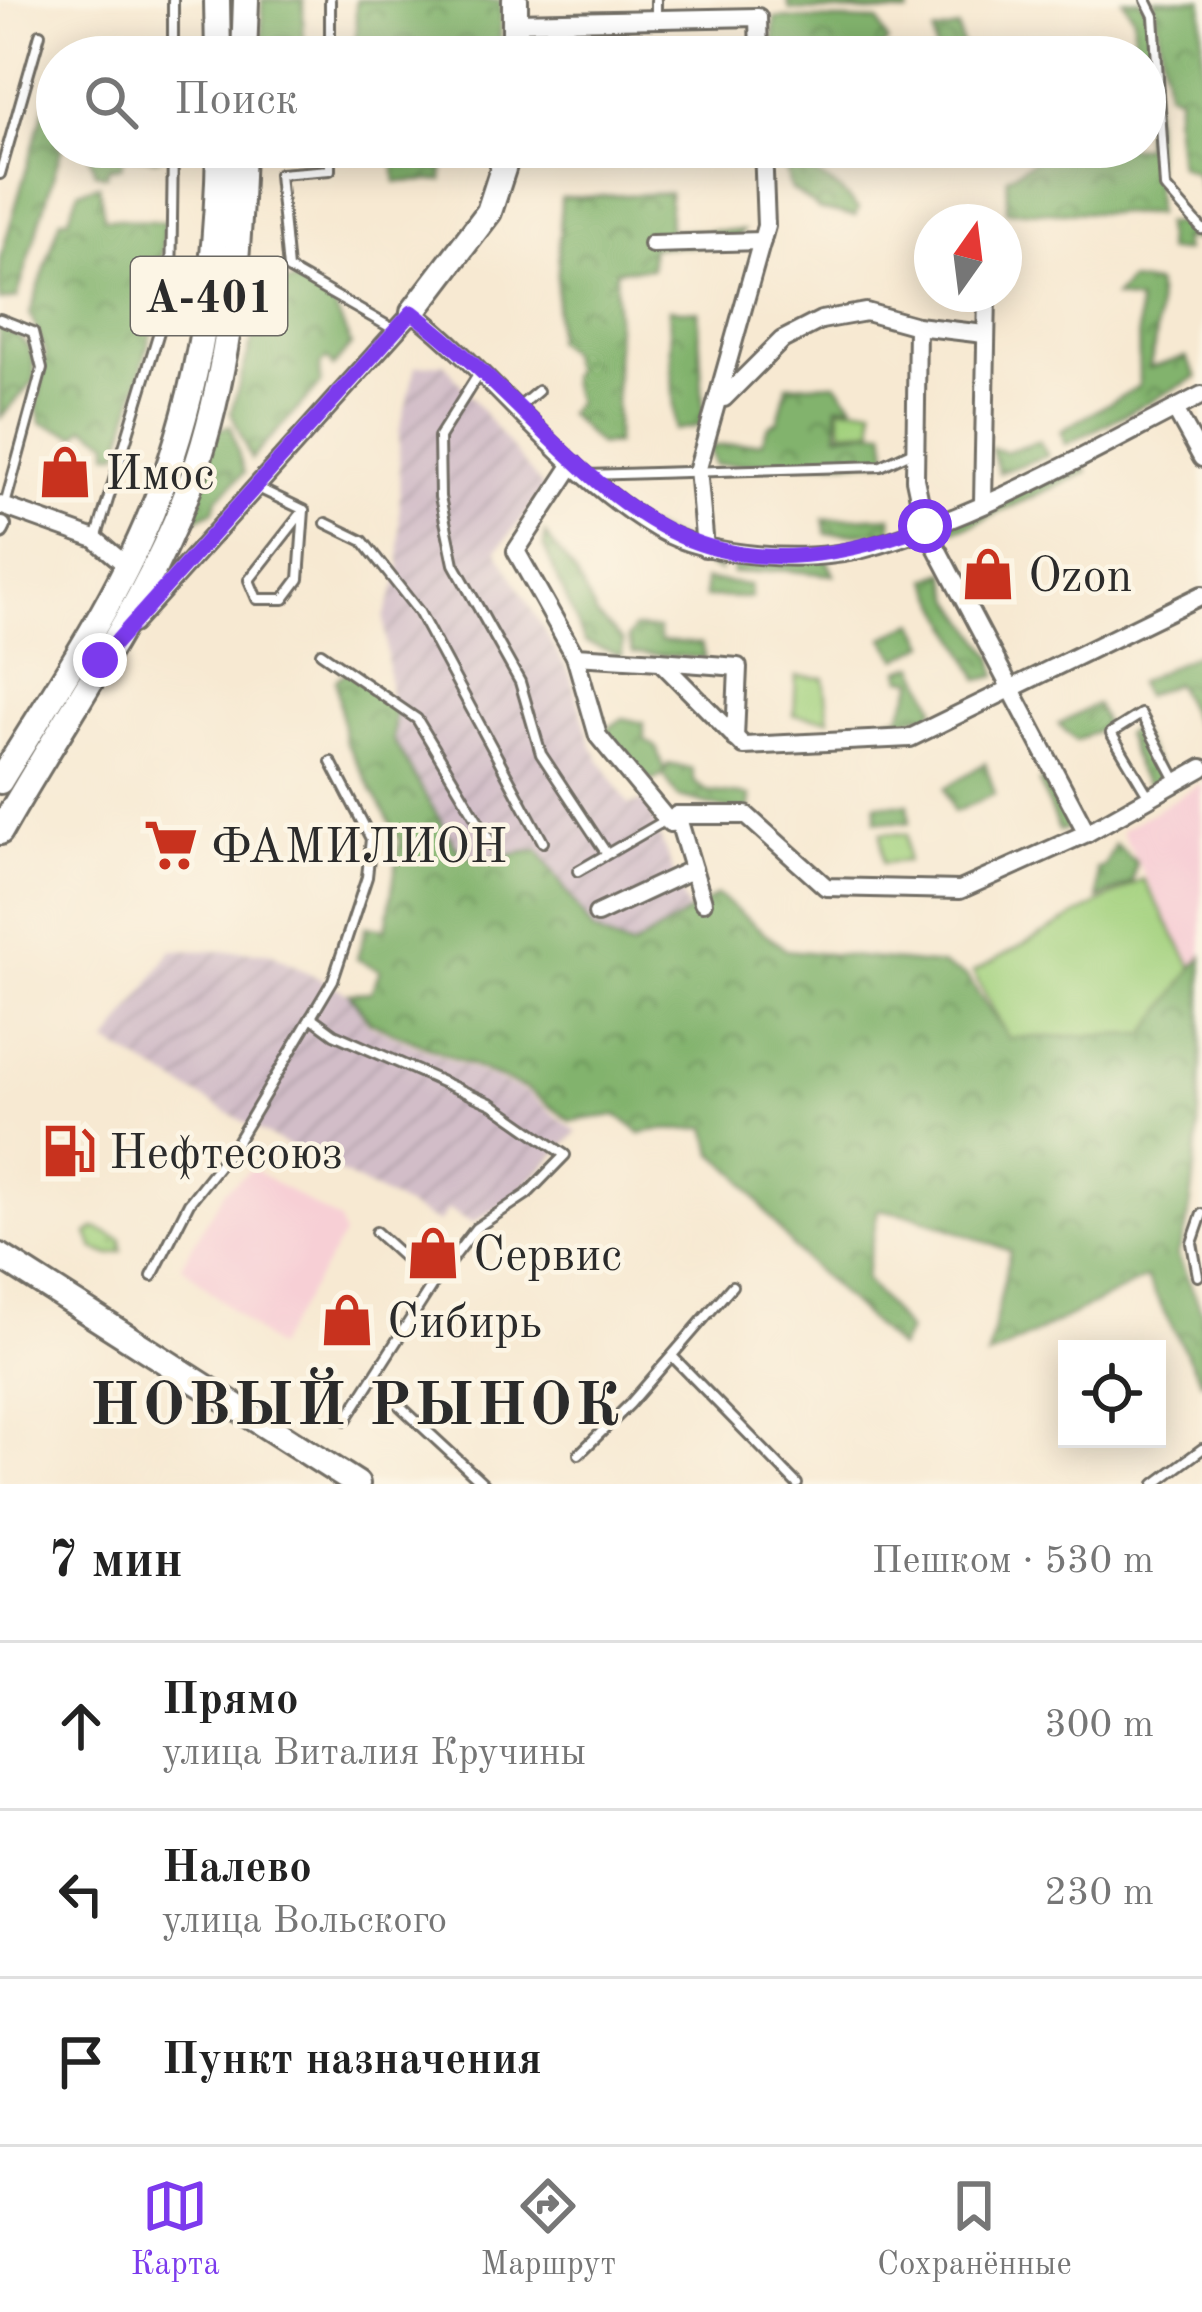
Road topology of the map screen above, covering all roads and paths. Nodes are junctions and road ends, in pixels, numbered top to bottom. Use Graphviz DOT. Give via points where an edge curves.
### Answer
graph roads {
  1 [pos="173,0"];
  2 [pos="217,0"];
  3 [pos="246,0"];
  4 [pos="330,0"];
  5 [pos="1146,0"];
  6 [pos="656,9"];
  7 [pos="758,9"];
  8 [pos="515,11"];
  9 [pos="173,36"];
  10 [pos="218,36"];
  11 [pos="245,36"];
  12 [pos="330,36"];
  13 [pos="1155,36"];
  14 [pos="36,48"];
  15 [pos="173,168"];
  16 [pos="217,168"];
  17 [pos="241,168"];
  18 [pos="330,168"];
  19 [pos="503,168"];
  20 [pos="763,168"];
  21 [pos="1164,168"];
  22 [pos="0,174"];
  23 [pos="1202,229"];
  24 [pos="762,242"];
  25 [pos="652,244"];
  26 [pos="986,312"];
  27 [pos="0,319"];
  28 [pos="404,321"];
  29 [pos="917,326"];
  30 [pos="984,334"];
  31 [pos="481,370"];
  32 [pos="538,391"];
  33 [pos="1202,394"];
  34 [pos="719,404"];
  35 [pos="518,408"];
  36 [pos="1174,409"];
  37 [pos="916,451"];
  38 [pos="1202,458"];
  39 [pos="698,468"];
  40 [pos="580,469"];
  41 [pos="257,487"];
  42 [pos="983,502"];
  43 [pos="2,506"];
  44 [pos="304,510"];
  45 [pos="326,523"];
  46 [pos="925,526"];
  47 [pos="95,539"];
  48 [pos="705,548"];
  49 [pos="127,566"];
  50 [pos="1202,596"];
  51 [pos="320,653"];
  52 [pos="575,656"];
  53 [pos="100,660"];
  54 [pos="660,661"];
  55 [pos="1012,686"];
  56 [pos="734,738"];
  57 [pos="331,762"];
  58 [pos="1202,768"];
  59 [pos="0,781"];
  60 [pos="1177,782"];
  61 [pos="1149,797"];
  62 [pos="673,818"];
  63 [pos="0,832"];
  64 [pos="1087,833"];
  65 [pos="543,842"];
  66 [pos="493,846"];
  67 [pos="607,854"];
  68 [pos="693,868"];
  69 [pos="578,871"];
  70 [pos="703,902"];
  71 [pos="597,914"];
  72 [pos="311,1017"];
  73 [pos="1202,1214"];
  74 [pos="376,1232"];
  75 [pos="0,1256"];
  76 [pos="152,1276"];
  77 [pos="1201,1276"];
  78 [pos="433,1284"];
  79 [pos="732,1286"];
  80 [pos="672,1356"];
  81 [pos="400,1406"];
  82 [pos="346,1420"];
  83 [pos="1202,1449"];
  84 [pos="579,1454"];
  85 [pos="357,1484"];
  86 [pos="484,1484"];
  87 [pos="797,1484"];
  88 [pos="1155,1484"];
  1 -- 9 [label="lane"];
  2 -- 10 [label="main road"];
  3 -- 11 [label="main road"];
  4 -- 12 [label="lane"];
  5 -- 13 [label="lane"];
  6 -- 7 [label="street"];
  6 -- 8 [label="street"];
  14 -- 22 [label="lane"];
  15 -- 47 [label="lane" via="172,292"];
  16 -- 49 [label="main road, А-401" via="204,340 157,500"];
  17 -- 53 [label="main road, А-401" via="222,380 197,467 154,566"];
  18 -- 28 [label="lane" via="279,174 288,268"];
  19 -- 28 [label="main road" via="489,212"];
  20 -- 24 [label="street"];
  21 -- 23 [label="lane" via="1165,187"];
  24 -- 25 [label="street"];
  24 -- 34 [label="street"];
  26 -- 30 [label="street"];
  27 -- 43 [label="lane" via="33,332 42,369"];
  28 -- 31 [label="street"];
  28 -- 41 [label="street"];
  29 -- 30 [label="street"];
  29 -- 34 [label="street" via="866,312 821,320 750,366"];
  29 -- 37 [label="street"];
  30 -- 42 [label="street"];
  31 -- 35 [label="street"];
  31 -- 67 [label="lane" via="439,437 440,497 454,564 520,682 541,754"];
  32 -- 35 [label="lane"];
  33 -- 36 [label="street"];
  34 -- 39 [label="street"];
  35 -- 40 [label="street"];
  36 -- 38 [label="street"];
  36 -- 42 [label="street"];
  37 -- 39 [label="lane" via="881,466"];
  37 -- 46 [label="street"];
  39 -- 40 [label="lane"];
  39 -- 48 [label="street"];
  40 -- 48 [label="street" via="658,530"];
  40 -- 52 [label="street" via="516,551"];
  41 -- 44 [label="lane"];
  41 -- 53 [label="street"];
  42 -- 46 [label="street"];
  43 -- 47 [label="street"];
  44 -- 44 [label="lane" via="299,579 284,599 257,599 249,580"];
  45 -- 65 [label="lane" via="363,542 419,612"];
  46 -- 48 [label="street" via="859,551"];
  46 -- 55 [label="street"];
  47 -- 49 [label="street"];
  49 -- 59 [label="main road, А-401"];
  50 -- 55 [label="street"];
  51 -- 66 [label="lane" via="417,719"];
  52 -- 54 [label="street"];
  52 -- 62 [label="street" via="598,736"];
  53 -- 63 [label="main road, А-401"];
  54 -- 56 [label="street"];
  54 -- 56 [label="street" via="738,667"];
  55 -- 56 [label="street" via="910,738 884,743 744,746"];
  55 -- 64 [label="street"];
  57 -- 72 [label="lane" via="371,839 368,877"];
  58 -- 60 [label="street"];
  60 -- 61 [label="street"];
  60 -- 61 [label="lane" via="1142,714 1111,733"];
  61 -- 64 [label="street"];
  62 -- 64 [label="street" via="746,815 826,887 861,890 961,890"];
  62 -- 67 [label="lane"];
  62 -- 68 [label="street"];
  67 -- 69 [label="lane"];
  68 -- 70 [label="street"];
  68 -- 71 [label="street"];
  72 -- 76 [label="lane" via="235,1145 189,1203"];
  72 -- 78 [label="lane" via="492,1104 566,1155 476,1228"];
  73 -- 77 [label="lane" via="1192,1243"];
  74 -- 78 [label="lane"];
  75 -- 85 [label="main road"];
  78 -- 82 [label="lane"];
  79 -- 80 [label="lane"];
  80 -- 84 [label="lane"];
  80 -- 87 [label="lane"];
  81 -- 86 [label="lane"];
  83 -- 88 [label="lane"];
}
